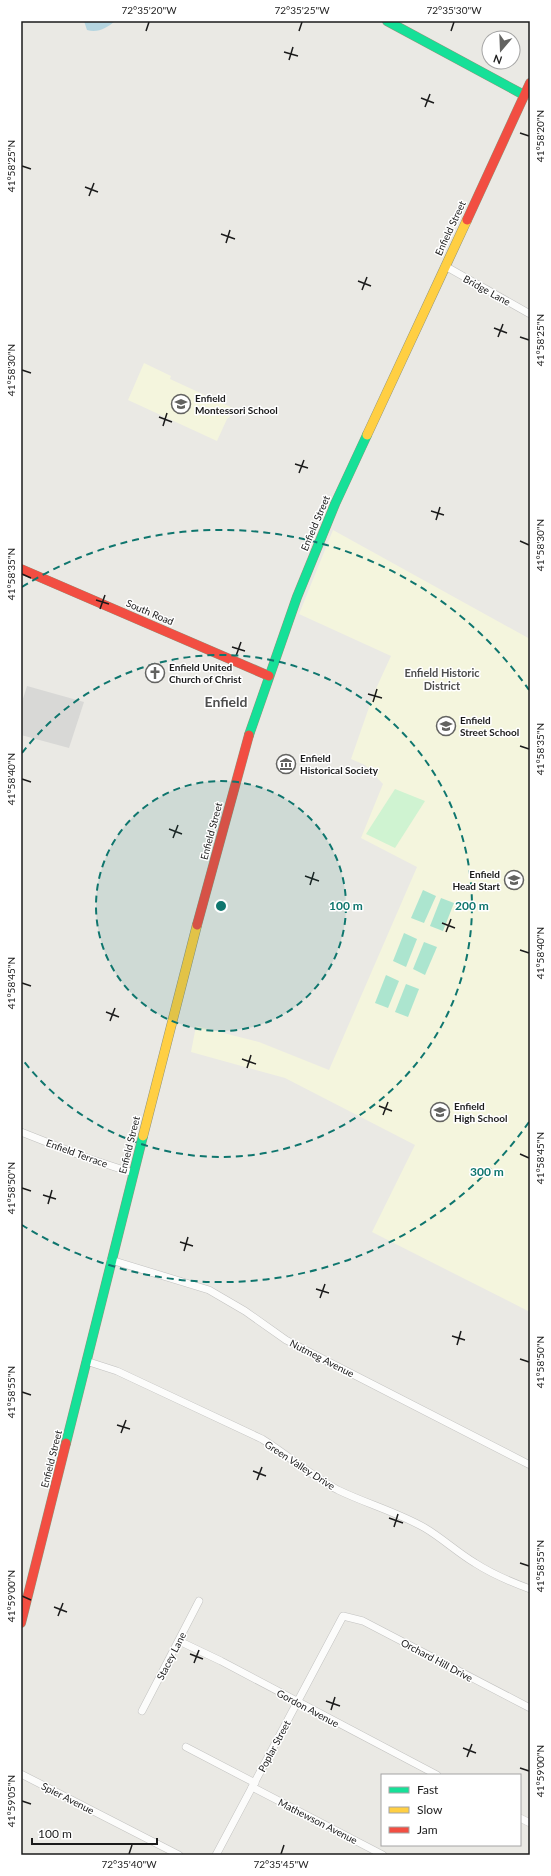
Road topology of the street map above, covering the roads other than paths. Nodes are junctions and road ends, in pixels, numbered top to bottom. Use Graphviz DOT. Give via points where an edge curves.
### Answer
graph roads {
  1 [pos="387,21"];
  2 [pos="530,83"];
  3 [pos="524,95"];
  4 [pos="445,266"];
  5 [pos="530,314"];
  6 [pos="21,568"];
  7 [pos="269,676"];
  8 [pos="21,1132"];
  9 [pos="133,1173"];
  10 [pos="111,1260"];
  11 [pos="86,1361"];
  12 [pos="530,1465"];
  13 [pos="530,1589"];
  14 [pos="199,1601"];
  15 [pos="343,1616"];
  16 [pos="21,1623"];
  17 [pos="179,1641"];
  18 [pos="297,1703"];
  19 [pos="530,1708"];
  20 [pos="142,1711"];
  21 [pos="186,1747"];
  22 [pos="21,1774"];
  23 [pos="435,1774"];
  24 [pos="254,1785"];
  25 [pos="521,1818"];
  26 [pos="530,1823"];
  27 [pos="179,1855"];
  28 [pos="216,1855"];
  29 [pos="383,1855"];
  1 -- 3 [label="main road"];
  2 -- 3 [label="main road, Enfield Street"];
  3 -- 4 [label="main road, Enfield Street"];
  4 -- 5 [label="street, Bridge Lane"];
  4 -- 7 [label="main road, Enfield Street" via="333,510 297,597"];
  6 -- 7 [label="main road, South Road"];
  7 -- 9 [label="main road, Enfield Street" via="233,789"];
  8 -- 9 [label="street, Enfield Terrace"];
  9 -- 10 [label="main road, Enfield Street"];
  10 -- 11 [label="main road, Enfield Street"];
  10 -- 12 [label="street, Nutmeg Avenue" via="208,1290 245,1311 286,1340"];
  11 -- 13 [label="street, Green Valley Drive" via="117,1371 262,1439 322,1481 355,1498 407,1519 492,1573"];
  11 -- 16 [label="main road, Enfield Street"];
  14 -- 17 [label="street, Stacey Lane"];
  15 -- 18 [label="street, Poplar Street"];
  15 -- 19 [label="street, Orchard Hill Drive" via="363,1621"];
  17 -- 18 [label="street, Gordon Avenue"];
  17 -- 20 [label="street, Stacey Lane"];
  18 -- 23 [label="street, Gordon Avenue"];
  18 -- 24 [label="street, Poplar Street"];
  21 -- 24 [label="street, Mathewson Avenue"];
  22 -- 27 [label="street, Spier Avenue"];
  24 -- 28 [label="street, Poplar Street"];
  24 -- 29 [label="street, Mathewson Avenue"];
  25 -- 26 [label="street"];
}
